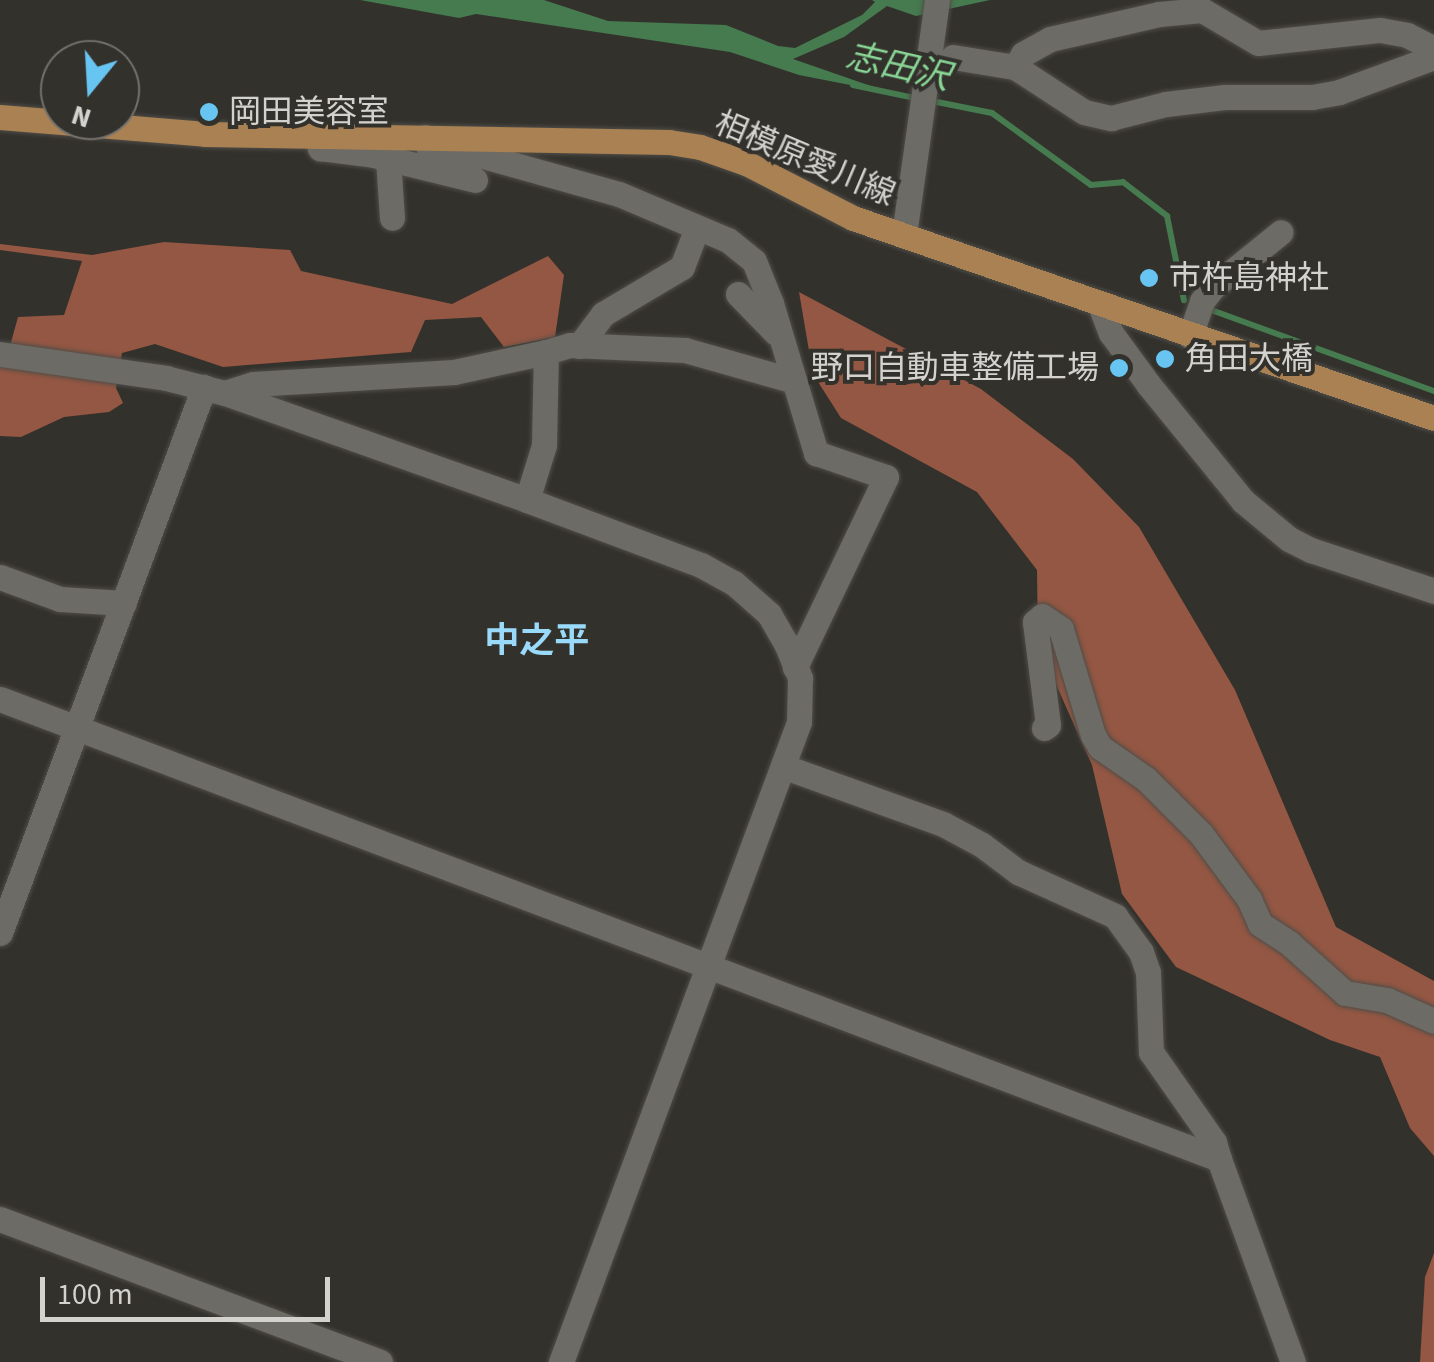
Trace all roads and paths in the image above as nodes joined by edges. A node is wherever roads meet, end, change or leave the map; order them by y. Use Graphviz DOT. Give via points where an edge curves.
graph roads {
  1 [pos="937,0"];
  2 [pos="1434,49"];
  3 [pos="953,56"];
  4 [pos="1434,57"];
  5 [pos="1016,68"];
  6 [pos="0,117"];
  7 [pos="316,135"];
  8 [pos="425,137"];
  9 [pos="388,159"];
  10 [pos="475,180"];
  11 [pos="392,218"];
  12 [pos="697,228"];
  13 [pos="1281,232"];
  14 [pos="904,236"];
  15 [pos="738,294"];
  16 [pos="1100,305"];
  17 [pos="778,335"];
  18 [pos="1190,336"];
  19 [pos="579,346"];
  20 [pos="546,352"];
  21 [pos="0,354"];
  22 [pos="791,380"];
  23 [pos="214,390"];
  24 [pos="1434,418"];
  25 [pos="527,500"];
  26 [pos="0,576"];
  27 [pos="1434,591"];
  28 [pos="124,604"];
  29 [pos="796,667"];
  30 [pos="0,698"];
  31 [pos="76,727"];
  32 [pos="1044,728"];
  33 [pos="784,767"];
  34 [pos="0,933"];
  35 [pos="712,966"];
  36 [pos="1434,1021"];
  37 [pos="1220,1159"];
  38 [pos="0,1219"];
  39 [pos="380,1362"];
  40 [pos="561,1362"];
  41 [pos="1294,1362"];
  1 -- 14 [label="street"];
  2 -- 5 [label="street" via="1380,30 1258,43 1202,10 1050,39 1023,54"];
  3 -- 5 [label="street"];
  4 -- 5 [label="street" via="1339,92 1225,96 1111,118 1084,112"];
  6 -- 7 [label="main road, 相模原愛川線" via="205,134"];
  7 -- 8 [label="main road, 相模原愛川線"];
  7 -- 9 [label="street" via="320,148"];
  8 -- 12 [label="street" via="430,152 483,156 620,194"];
  8 -- 14 [label="main road, 相模原愛川線" via="700,147"];
  9 -- 10 [label="street"];
  9 -- 11 [label="street"];
  12 -- 17 [label="street" via="728,240 754,262"];
  12 -- 19 [label="street" via="682,268 603,314"];
  13 -- 18 [label="street" via="1212,288"];
  14 -- 16 [label="main road, 相模原愛川線"];
  15 -- 17 [label="street"];
  16 -- 18 [label="main road, 相模原愛川線"];
  16 -- 27 [label="street" via="1148,384 1243,501 1311,550"];
  17 -- 22 [label="street"];
  18 -- 24 [label="main road, 相模原愛川線"];
  19 -- 20 [label="street"];
  19 -- 22 [label="street" via="684,350"];
  20 -- 23 [label="street" via="454,372"];
  20 -- 25 [label="street" via="544,445"];
  21 -- 23 [label="street"];
  22 -- 29 [label="street" via="816,452 887,482"];
  23 -- 25 [label="street"];
  23 -- 28 [label="street"];
  25 -- 29 [label="street" via="734,583 769,614"];
  26 -- 28 [label="street" via="60,599"];
  28 -- 31 [label="street"];
  29 -- 33 [label="street" via="799,722"];
  30 -- 31 [label="street"];
  31 -- 34 [label="street"];
  31 -- 35 [label="street"];
  32 -- 36 [label="street" via="1036,622 1042,616 1061,629 1100,747 1146,779 1201,834 1260,924 1345,993 1388,1000"];
  33 -- 35 [label="street"];
  33 -- 37 [label="street" via="942,824 1018,872 1115,916 1148,972 1151,1052"];
  35 -- 37 [label="street"];
  35 -- 40 [label="street"];
  37 -- 41 [label="street"];
  38 -- 39 [label="street"];
}
